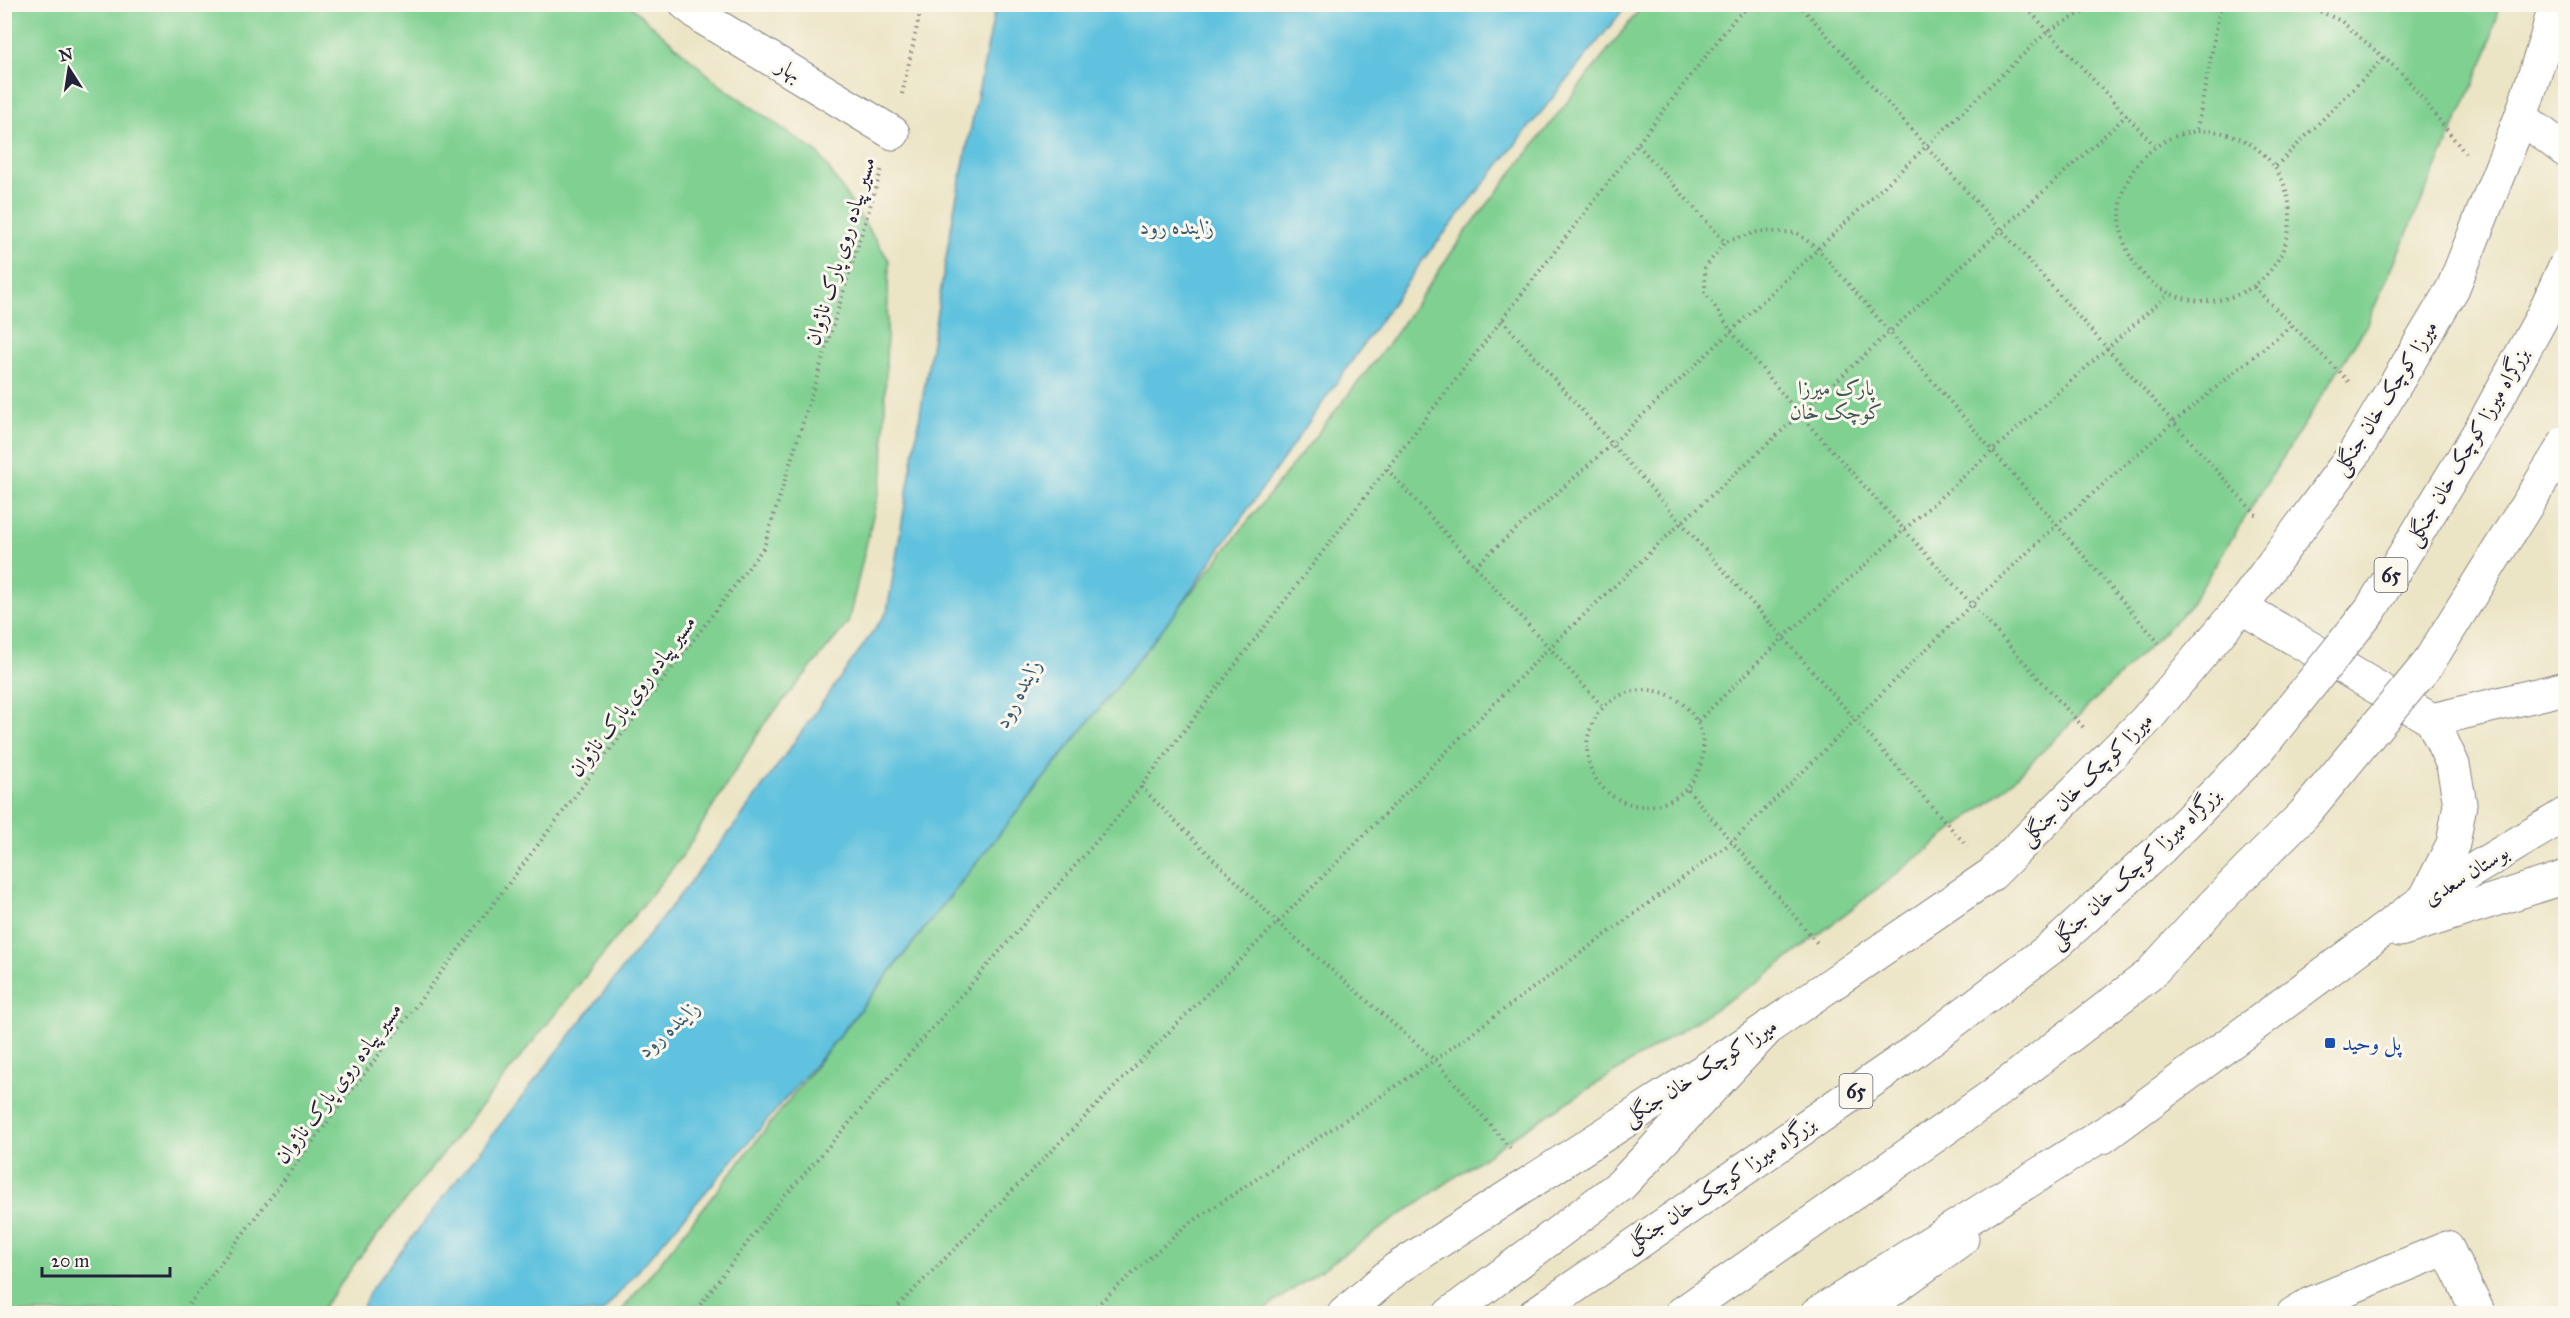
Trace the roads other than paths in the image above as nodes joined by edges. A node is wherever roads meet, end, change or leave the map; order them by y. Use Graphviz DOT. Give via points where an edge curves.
graph roads {
  1 [pos="686,4"];
  2 [pos="2555,4"];
  3 [pos="2521,117"];
  4 [pos="893,133"];
  5 [pos="2565,152"];
  6 [pos="2565,264"];
  7 [pos="2565,442"];
  8 [pos="2241,607"];
  9 [pos="2565,688"];
  10 [pos="2432,720"];
  11 [pos="2565,814"];
  12 [pos="2565,877"];
  13 [pos="2425,899"];
  14 [pos="2369,940"];
  15 [pos="1771,1025"];
  16 [pos="2127,1119"];
  17 [pos="1344,1314"];
  18 [pos="1450,1314"];
  19 [pos="1535,1314"];
  20 [pos="1681,1314"];
  21 [pos="1817,1314"];
  22 [pos="1858,1314"];
  23 [pos="2294,1314"];
  24 [pos="2479,1314"];
  1 -- 4 [label="main road, بهار"];
  2 -- 3 [label="main road, میرزا کوچک خان جنگلی"];
  3 -- 5 [label="main road"];
  3 -- 8 [label="main road, میرزا کوچک خان جنگلی" via="2453,288 2354,454"];
  6 -- 19 [label="main road, بزرگراه میرزا کوچک خان جنگلی / 65, bridge" via="2542,317 2482,427 2370,609 2259,749 2161,848 2056,944 1912,1053"];
  7 -- 20 [label="main road, bridge" via="2427,665 2304,814 2139,982 1989,1098"];
  8 -- 10 [label="main road"];
  8 -- 15 [label="main road, میرزا کوچک خان جنگلی" via="2145,721 1992,874"];
  9 -- 10 [label="main road"];
  10 -- 13 [label="main road" via="2453,765 2460,804 2453,844"];
  11 -- 13 [label="main road, بوستان سعدی"];
  12 -- 14 [label="main road"];
  13 -- 14 [label="main road, بوستان سعدی"];
  14 -- 16 [label="main road"];
  15 -- 17 [label="main road, میرزا کوچک خان جنگلی" via="1396,1269"];
  15 -- 18 [label="main road" via="1621,1185"];
  16 -- 21 [label="main road"];
  16 -- 22 [label="main road"];
  23 -- 24 [label="main road" via="2447,1248"];
}
